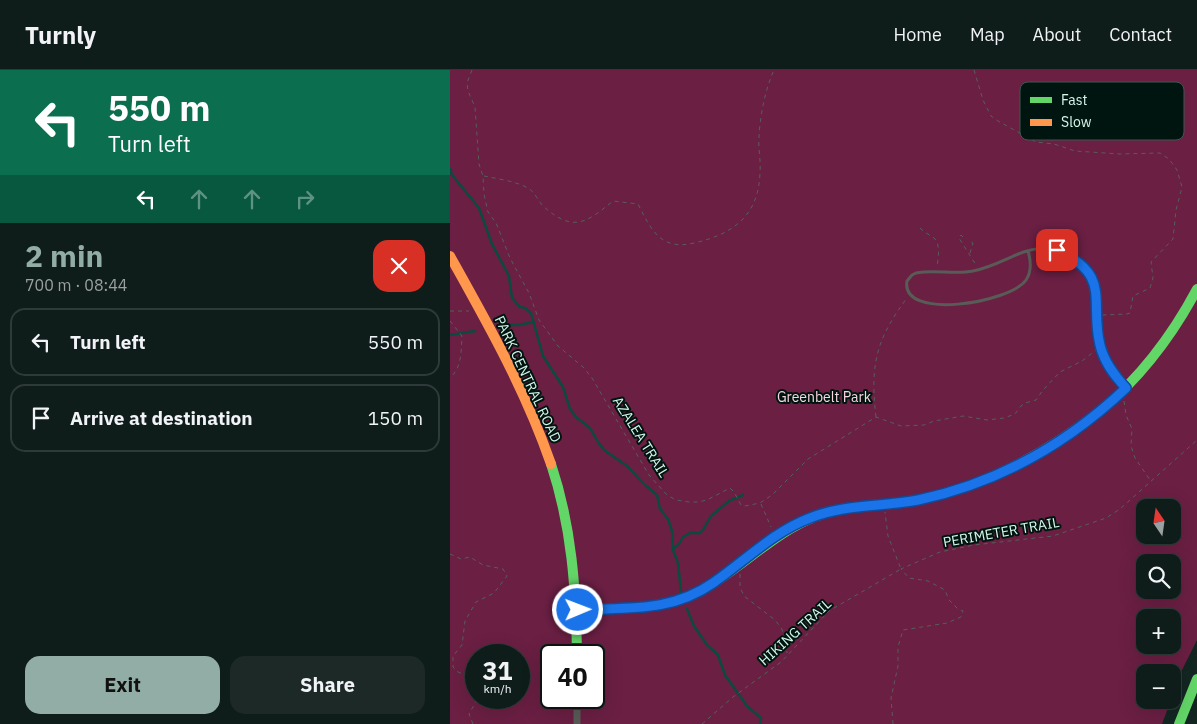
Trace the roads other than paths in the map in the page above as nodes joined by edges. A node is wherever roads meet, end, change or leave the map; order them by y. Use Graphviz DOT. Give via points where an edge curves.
graph roads {
  1 [pos="1028,251"];
  2 [pos="450,256"];
  3 [pos="1197,289"];
  4 [pos="1126,388"];
  5 [pos="578,610"];
  6 [pos="577,644"];
  7 [pos="1197,679"];
  8 [pos="576,709"];
  9 [pos="577,724"];
  10 [pos="1179,724"];
  1 -- 1 [label="lane" via="978,270 912,275 907,281 908,294 922,302 950,304 977,302 1000,295 1021,286 1027,279 1031,268"];
  1 -- 4 [label="lane" via="1042,247 1052,249 1080,264 1092,278 1101,347 1109,367"];
  2 -- 5 [label="main road, PARK CENTRAL ROAD" via="509,364 541,432 561,494"];
  3 -- 4 [label="main road" via="1158,352"];
  4 -- 5 [label="main road" via="1048,449 989,478 916,500 837,510 811,517 773,537 712,584 677,601 642,608"];
  5 -- 6 [label="main road, PARK CENTRAL ROAD"];
  7 -- 10 [label="main road"];
  8 -- 9 [label="street"];
}
